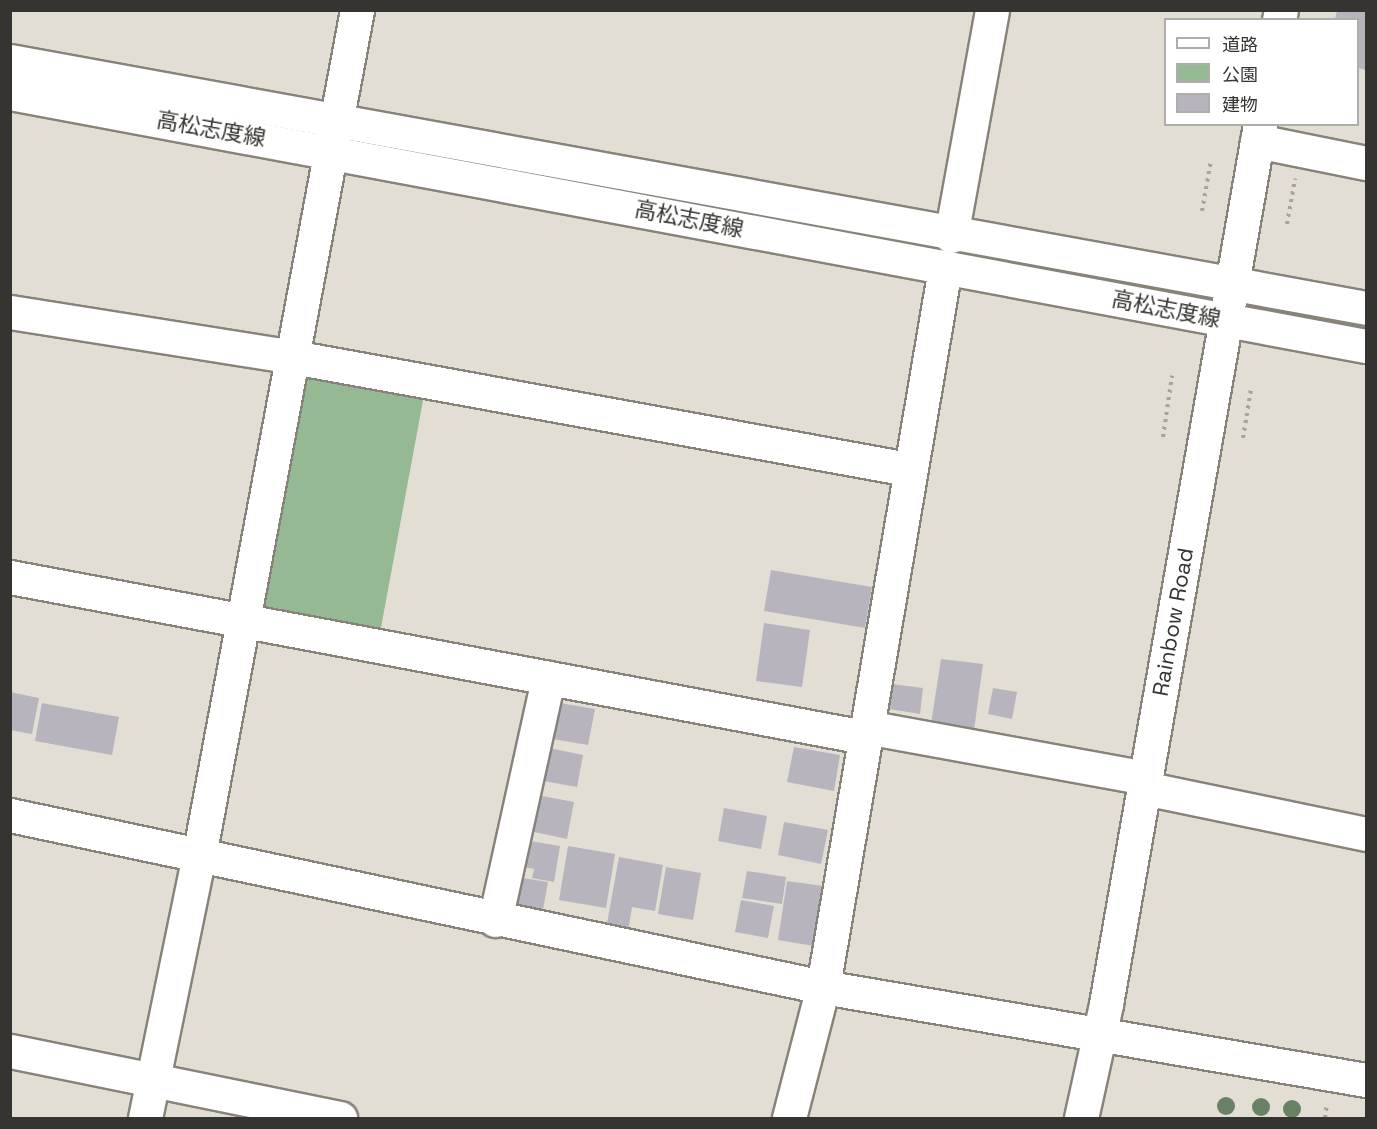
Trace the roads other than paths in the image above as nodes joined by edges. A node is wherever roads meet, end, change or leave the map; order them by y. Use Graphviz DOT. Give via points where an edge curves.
graph roads {
  1 [pos="357,10"];
  2 [pos="992,10"];
  3 [pos="10,61"];
  4 [pos="10,93"];
  5 [pos="337,119"];
  6 [pos="1259,133"];
  7 [pos="331,151"];
  8 [pos="1366,163"];
  9 [pos="951,236"];
  10 [pos="945,268"];
  11 [pos="1233,281"];
  12 [pos="1366,308"];
  13 [pos="10,312"];
  14 [pos="1226,321"];
  15 [pos="1366,346"];
  16 [pos="293,357"];
  17 [pos="908,469"];
  18 [pos="10,577"];
  19 [pos="243,622"];
  20 [pos="548,678"];
  21 [pos="865,732"];
  22 [pos="1145,783"];
  23 [pos="10,815"];
  24 [pos="1366,834"];
  25 [pos="199,856"];
  26 [pos="495,920"];
  27 [pos="823,987"];
  28 [pos="1099,1037"];
  29 [pos="10,1051"];
  30 [pos="152,1078"];
  31 [pos="1366,1080"];
  32 [pos="145,1119"];
  33 [pos="340,1119"];
  34 [pos="789,1119"];
  35 [pos="1081,1119"];
  1 -- 5 [label="street"];
  2 -- 9 [label="street"];
  3 -- 5 [label="street, 高松志度線"];
  4 -- 7 [label="street, 高松志度線"];
  5 -- 7 [label="street"];
  5 -- 9 [label="street, 高松志度線"];
  6 -- 8 [label="street"];
  6 -- 11 [label="street, Rainbow Road"];
  7 -- 10 [label="street, 高松志度線"];
  7 -- 16 [label="street"];
  9 -- 11 [label="street, 高松志度線"];
  10 -- 14 [label="street, 高松志度線"];
  10 -- 17 [label="street"];
  11 -- 12 [label="street, 高松志度線"];
  11 -- 14 [label="street, Rainbow Road"];
  13 -- 16 [label="street"];
  14 -- 15 [label="street, 高松志度線"];
  14 -- 22 [label="street, Rainbow Road"];
  16 -- 17 [label="street"];
  16 -- 19 [label="street"];
  17 -- 21 [label="street"];
  18 -- 19 [label="street"];
  19 -- 20 [label="street"];
  19 -- 25 [label="street"];
  20 -- 21 [label="street"];
  20 -- 26 [label="street"];
  21 -- 22 [label="street"];
  21 -- 27 [label="street"];
  22 -- 24 [label="street"];
  22 -- 28 [label="street, Rainbow Road"];
  23 -- 25 [label="street"];
  25 -- 26 [label="street"];
  25 -- 30 [label="street"];
  26 -- 27 [label="street"];
  27 -- 28 [label="street"];
  27 -- 34 [label="street"];
  28 -- 31 [label="street"];
  28 -- 35 [label="street, Rainbow Road"];
  29 -- 30 [label="street"];
  30 -- 32 [label="street"];
  30 -- 33 [label="street"];
}
